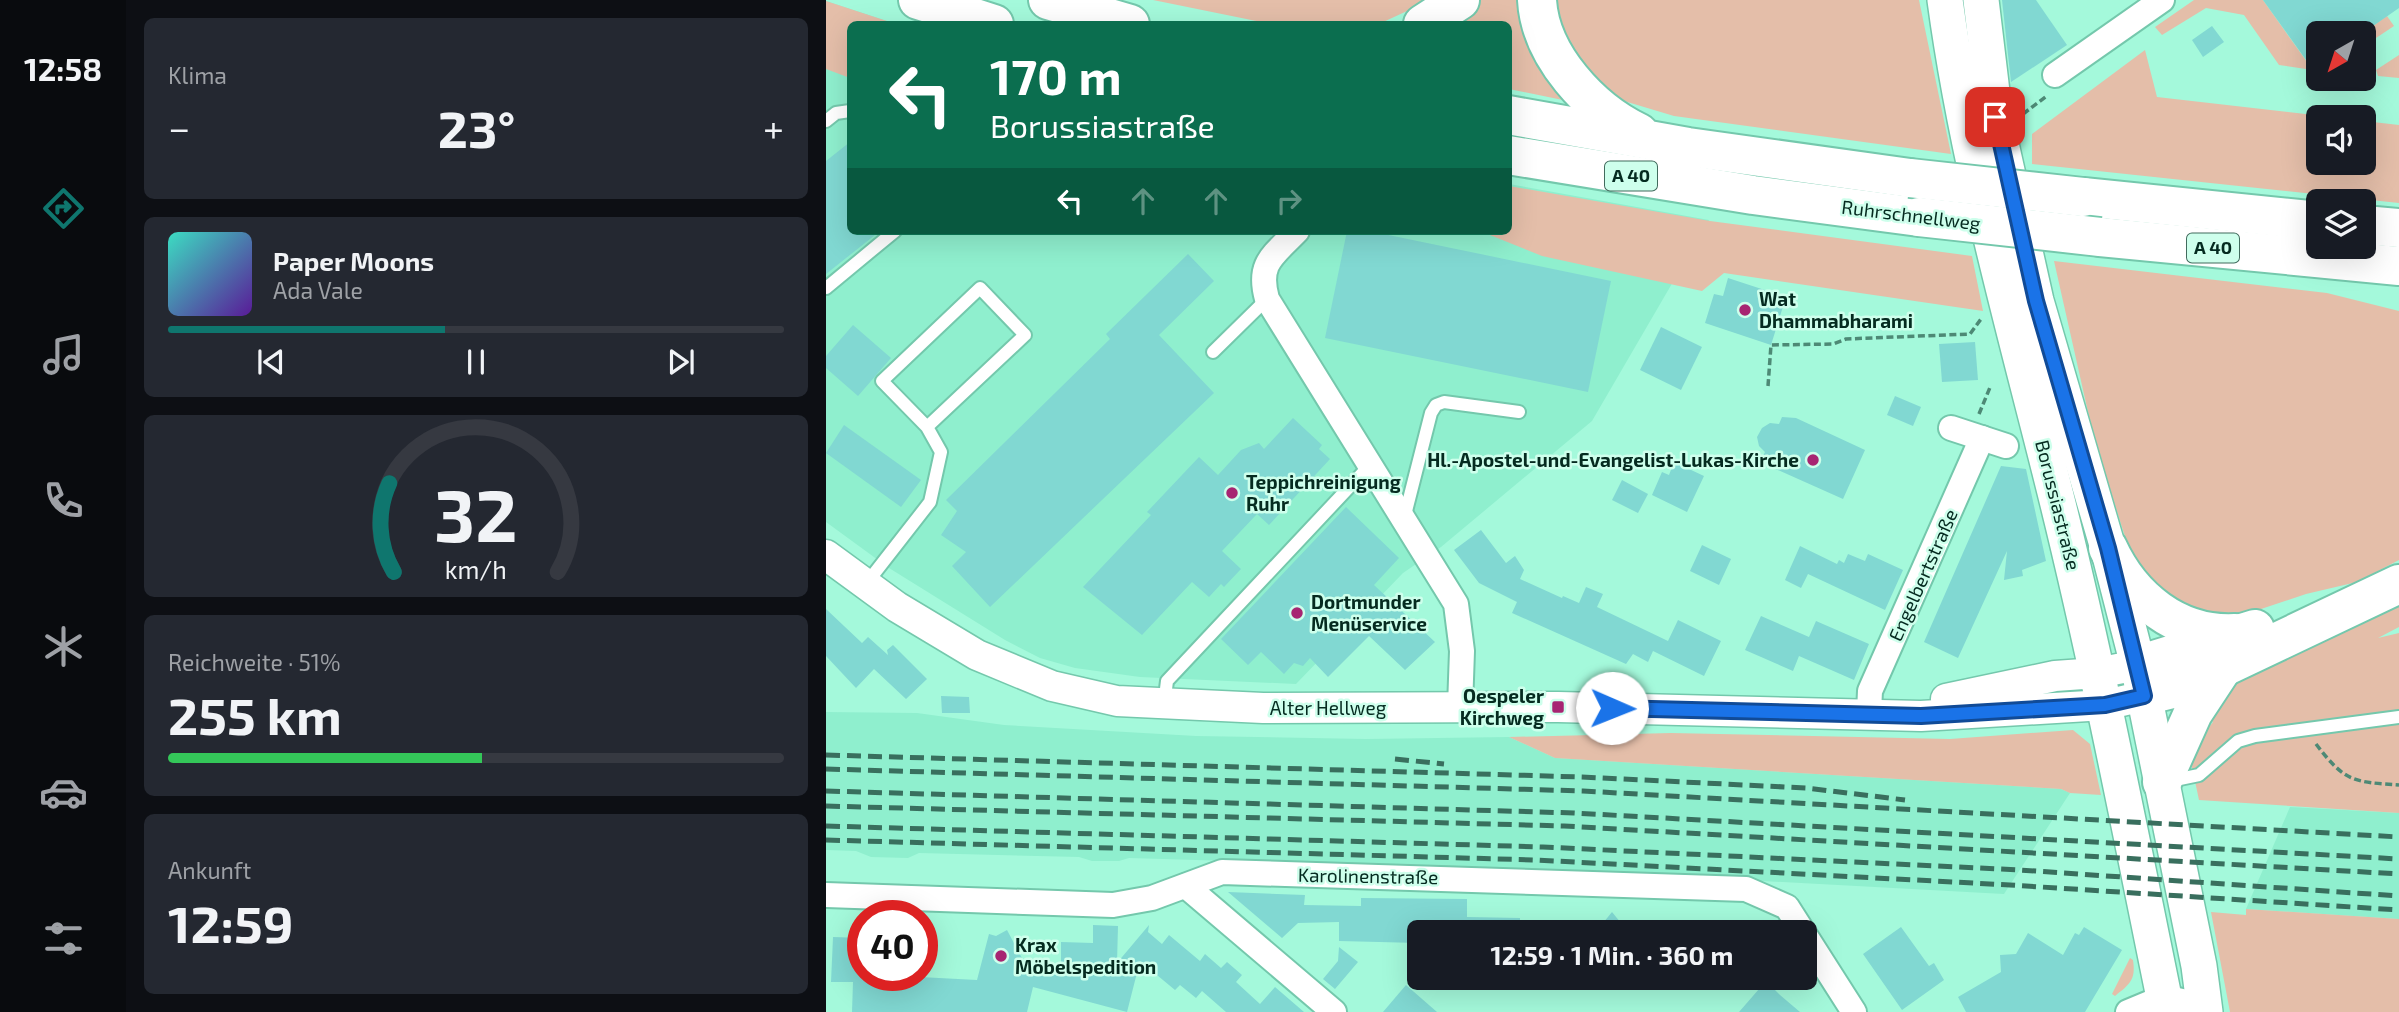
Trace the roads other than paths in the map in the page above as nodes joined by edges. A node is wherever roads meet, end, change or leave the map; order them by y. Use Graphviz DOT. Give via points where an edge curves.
graph roads {
  1 [pos="918,0"];
  2 [pos="1048,0"];
  3 [pos="1460,0"];
  4 [pos="1537,0"];
  5 [pos="1945,0"];
  6 [pos="1981,0"];
  7 [pos="2162,0"];
  8 [pos="984,21"];
  9 [pos="1120,21"];
  10 [pos="1428,21"];
  11 [pos="2056,82"];
  12 [pos="847,111"];
  13 [pos="1512,116"];
  14 [pos="826,121"];
  15 [pos="1688,147"];
  16 [pos="1512,156"];
  17 [pos="2306,219"];
  18 [pos="2376,226"];
  19 [pos="2399,228"];
  20 [pos="890,235"];
  21 [pos="1293,235"];
  22 [pos="2306,257"];
  23 [pos="2325,259"];
  24 [pos="2399,266"];
  25 [pos="2399,278"];
  26 [pos="826,288"];
  27 [pos="1267,299"];
  28 [pos="1213,352"];
  29 [pos="1519,412"];
  30 [pos="927,427"];
  31 [pos="2006,446"];
  32 [pos="1370,465"];
  33 [pos="1404,519"];
  34 [pos="2108,548"];
  35 [pos="826,555"];
  36 [pos="2399,570"];
  37 [pos="866,584"];
  38 [pos="2399,584"];
  39 [pos="2248,632"];
  40 [pos="2222,669"];
  41 [pos="2141,680"];
  42 [pos="2101,689"];
  43 [pos="1164,705"];
  44 [pos="1460,707"];
  45 [pos="1869,712"];
  46 [pos="2399,717"];
  47 [pos="2162,782"];
  48 [pos="1186,886"];
  49 [pos="826,895"];
  50 [pos="2166,1004"];
  51 [pos="2202,1010"];
  52 [pos="1334,1012"];
  53 [pos="1854,1012"];
  54 [pos="2128,1012"];
  1 -- 8 [label="highway"];
  2 -- 9 [label="highway"];
  3 -- 10 [label="highway"];
  4 -- 15 [label="highway" via="1552,49 1588,97 1631,129"];
  5 -- 42 [label="main road, Borussiastraße" via="1969,144 2004,300 2058,501"];
  6 -- 34 [label="main road, Borussiastraße" via="1995,117 2036,301"];
  7 -- 11 [label="street"];
  12 -- 14 [label="lane"];
  13 -- 15 [label="highway, Ruhrschnellweg / A 40"];
  15 -- 17 [label="highway, Ruhrschnellweg / A 40, bridge" via="1910,178"];
  16 -- 22 [label="highway, Ruhrschnellweg / A 40, bridge" via="1919,217"];
  18 -- 19 [label="highway"];
  20 -- 26 [label="lane"];
  21 -- 27 [label="street" via="1266,263 1261,278"];
  23 -- 24 [label="highway, Ruhrschnellweg / A 40"];
  23 -- 25 [label="highway"];
  27 -- 28 [label="lane"];
  27 -- 32 [label="street"];
  29 -- 33 [label="lane" via="1444,402 1436,405"];
  30 -- 30 [label="lane" via="882,381 980,288 1025,335"];
  30 -- 37 [label="lane" via="941,452 930,502"];
  31 -- 45 [label="street, Engelbertstraße" via="1969,429 1870,691"];
  32 -- 33 [label="street"];
  32 -- 43 [label="lane" via="1167,681"];
  33 -- 44 [label="street" via="1455,604 1462,651"];
  34 -- 39 [label="highway" via="2121,575 2164,614 2219,634"];
  34 -- 41 [label="main road, Borussiastraße"];
  35 -- 37 [label="street, Alter Hellweg"];
  36 -- 39 [label="highway"];
  37 -- 43 [label="street, Alter Hellweg" via="949,640 1031,679 1117,701"];
  38 -- 40 [label="highway"];
  39 -- 41 [label="highway"];
  40 -- 41 [label="highway" via="2184,686"];
  40 -- 47 [label="highway" via="2193,713"];
  41 -- 42 [label="street, Alter Hellweg"];
  41 -- 47 [label="main road, Borussiastraße"];
  42 -- 45 [label="street, Alter Hellweg" via="1921,716"];
  42 -- 50 [label="main road, Borussiastraße"];
  43 -- 44 [label="street, Alter Hellweg"];
  44 -- 45 [label="street, Alter Hellweg"];
  46 -- 47 [label="lane" via="2255,736 2238,741 2199,775"];
  47 -- 51 [label="main road, Borussiastraße" via="2199,966"];
  48 -- 49 [label="street, Karolinenstraße" via="1152,898 1081,906"];
  48 -- 52 [label="street"];
  48 -- 53 [label="street, Karolinenstraße" via="1222,872 1746,889 1787,907"];
  50 -- 51 [label="street"];
  50 -- 54 [label="street"];
}
